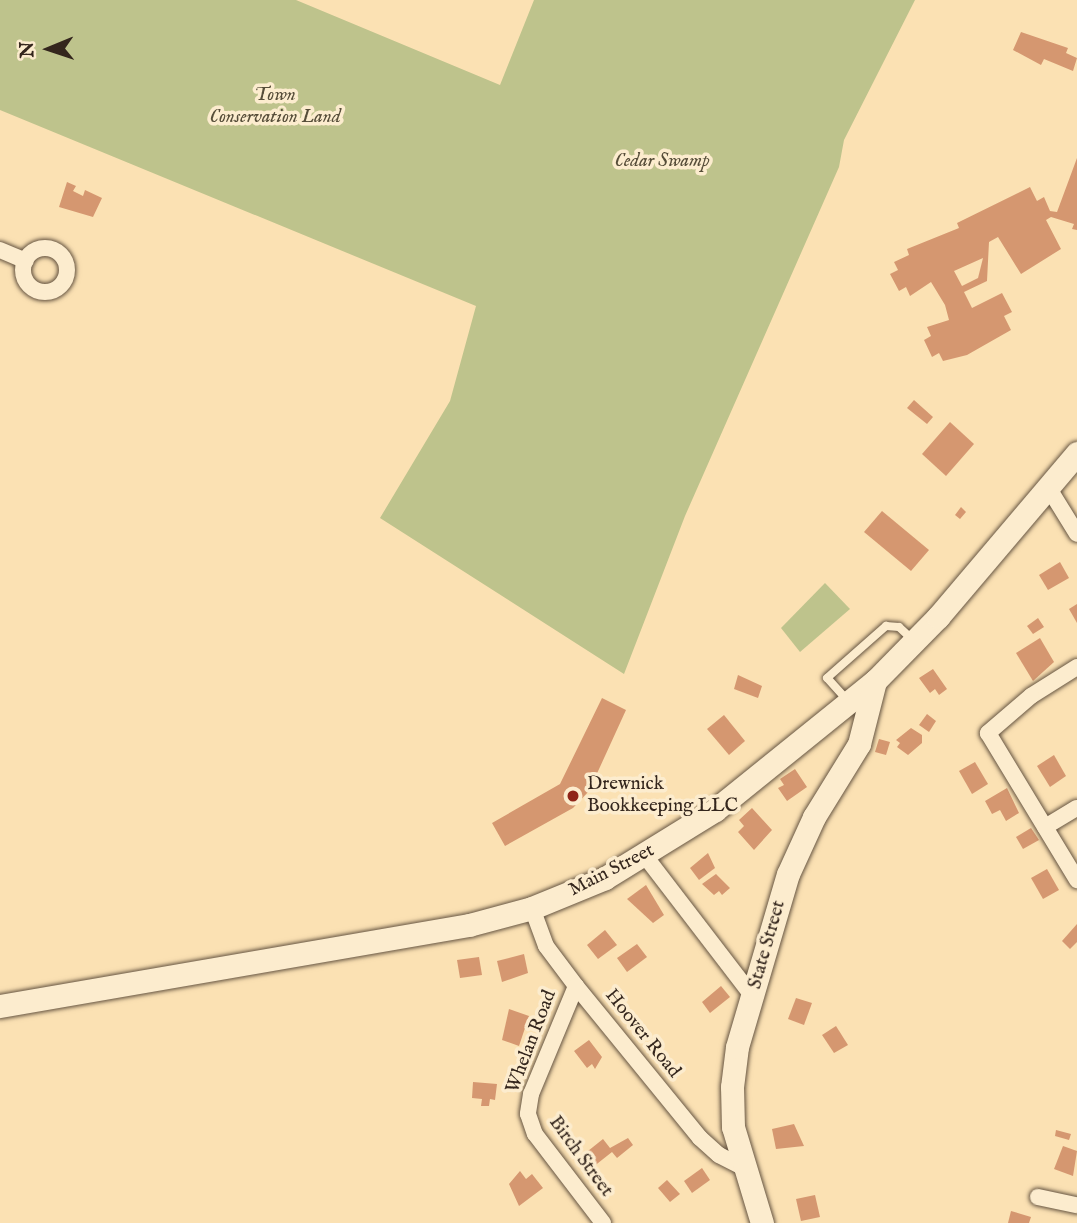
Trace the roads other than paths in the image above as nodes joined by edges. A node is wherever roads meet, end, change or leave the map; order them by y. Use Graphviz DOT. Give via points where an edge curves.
graph roads {
  1 [pos="0,250"];
  2 [pos="26,261"];
  3 [pos="1077,453"];
  4 [pos="1048,487"];
  5 [pos="1077,534"];
  6 [pos="915,642"];
  7 [pos="1077,667"];
  8 [pos="875,681"];
  9 [pos="850,703"];
  10 [pos="1077,808"];
  11 [pos="1045,828"];
  12 [pos="645,856"];
  13 [pos="1077,880"];
  14 [pos="532,908"];
  15 [pos="576,986"];
  16 [pos="753,997"];
  17 [pos="0,1006"];
  18 [pos="528,1114"];
  19 [pos="743,1167"];
  20 [pos="1038,1197"];
  21 [pos="1077,1205"];
  22 [pos="603,1223"];
  23 [pos="762,1223"];
  1 -- 2 [label="street"];
  3 -- 4 [label="main road, Main Street"];
  4 -- 5 [label="street"];
  4 -- 6 [label="main road, Main Street"];
  6 -- 8 [label="main road, Main Street"];
  6 -- 9 [label="lane" via="899,627 886,626 827,678"];
  7 -- 11 [label="street" via="1031,696 988,733"];
  8 -- 9 [label="main road, Main Street"];
  8 -- 16 [label="main road, State Street" via="859,744 791,865"];
  9 -- 12 [label="main road, Main Street" via="715,810"];
  10 -- 11 [label="street"];
  11 -- 13 [label="street"];
  12 -- 14 [label="main road, Main Street"];
  12 -- 16 [label="street"];
  14 -- 15 [label="street, Hoover Road" via="547,946"];
  14 -- 17 [label="main road, Main Street" via="449,929"];
  15 -- 18 [label="street, Whelan Road" via="531,1094"];
  15 -- 19 [label="street, Hoover Road" via="700,1138"];
  16 -- 19 [label="main road, State Street" via="737,1047 732,1087 733,1127"];
  18 -- 22 [label="street, Birch Street" via="535,1133"];
  19 -- 23 [label="main road, State Street"];
  20 -- 21 [label="street"];
}
